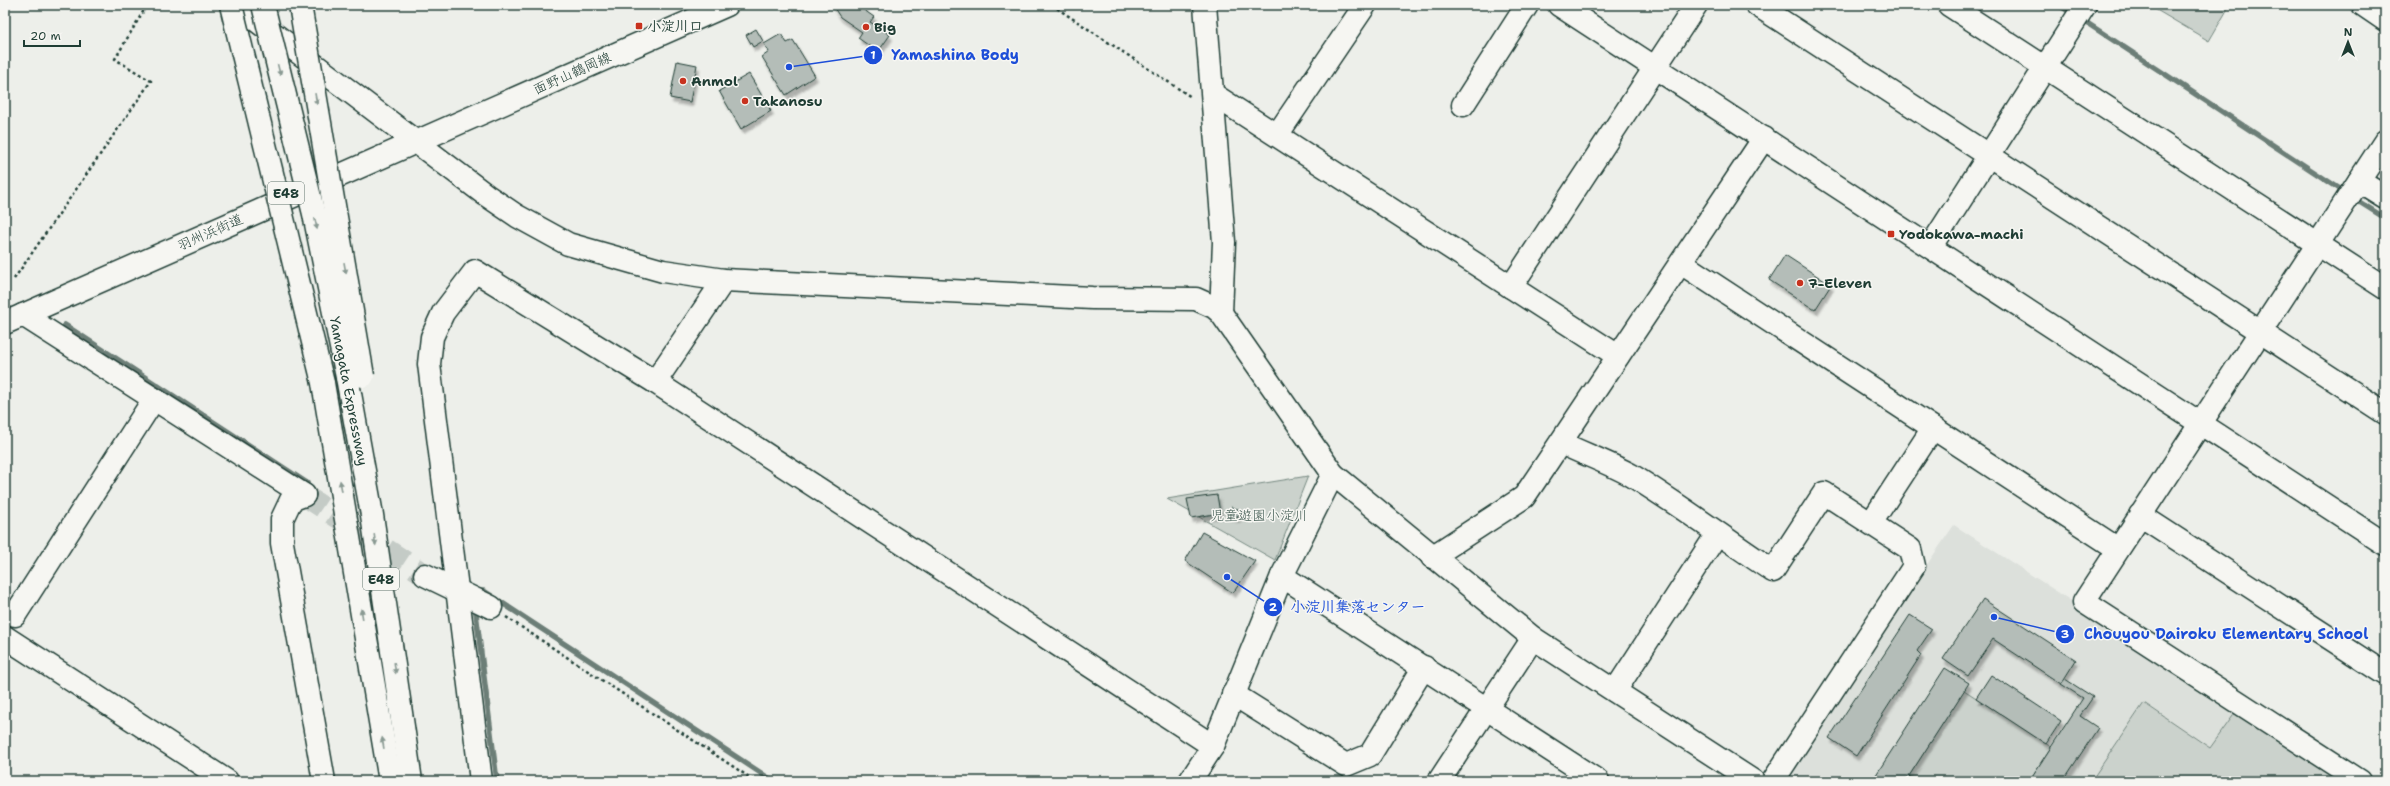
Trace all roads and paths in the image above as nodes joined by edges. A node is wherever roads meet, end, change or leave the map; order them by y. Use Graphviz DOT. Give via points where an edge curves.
graph roads {
  1 [pos="147,5"];
  2 [pos="231,5"];
  3 [pos="236,5"];
  4 [pos="244,5"];
  5 [pos="263,5"];
  6 [pos="300,5"];
  7 [pos="727,5"];
  8 [pos="1052,5"];
  9 [pos="1206,5"];
  10 [pos="1365,5"];
  11 [pos="1527,5"];
  12 [pos="1696,5"];
  13 [pos="1756,5"];
  14 [pos="1949,5"];
  15 [pos="2086,5"];
  16 [pos="2363,5"];
  17 [pos="1565,6"];
  18 [pos="2385,20"];
  19 [pos="1656,67"];
  20 [pos="2045,67"];
  21 [pos="1215,104"];
  22 [pos="1463,105"];
  23 [pos="1277,135"];
  24 [pos="1764,138"];
  25 [pos="416,141"];
  26 [pos="2385,141"];
  27 [pos="1987,155"];
  28 [pos="2359,181"];
  29 [pos="2385,197"];
  30 [pos="2318,244"];
  31 [pos="1930,246"];
  32 [pos="1681,263"];
  33 [pos="14,279"];
  34 [pos="724,280"];
  35 [pos="1511,287"];
  36 [pos="2385,288"];
  37 [pos="1221,313"];
  38 [pos="14,319"];
  39 [pos="2260,332"];
  40 [pos="1618,356"];
  41 [pos="355,377"];
  42 [pos="655,382"];
  43 [pos="323,383"];
  44 [pos="154,399"];
  45 [pos="2385,413"];
  46 [pos="2200,424"];
  47 [pos="1933,428"];
  48 [pos="1561,443"];
  49 [pos="1334,474"];
  50 [pos="2140,515"];
  51 [pos="1871,523"];
  52 [pos="1717,534"];
  53 [pos="2385,544"];
  54 [pos="2118,549"];
  55 [pos="1432,557"];
  56 [pos="425,575"];
  57 [pos="1282,576"];
  58 [pos="456,590"];
  59 [pos="490,607"];
  60 [pos="15,615"];
  61 [pos="5,637"];
  62 [pos="1533,638"];
  63 [pos="1424,667"];
  64 [pos="2385,674"];
  65 [pos="1615,691"];
  66 [pos="1233,694"];
  67 [pos="1487,708"];
  68 [pos="1213,746"];
  69 [pos="227,781"];
  70 [pos="324,781"];
  71 [pos="390,781"];
  72 [pos="411,781"];
  73 [pos="481,781"];
  74 [pos="755,781"];
  75 [pos="1190,781"];
  76 [pos="1439,781"];
  77 [pos="1598,781"];
  78 [pos="1753,781"];
  79 [pos="1773,781"];
  80 [pos="2360,781"];
  1 -- 33 [label="path" via="115,59 151,81"];
  2 -- 43 [label="main road, bridge"];
  3 -- 25 [label="main road"];
  4 -- 43 [label="main road, Yamagata Expressway / E48, bridge" via="306,283"];
  5 -- 41 [label="main road, Yamagata Expressway / E48, one-way, bridge"];
  6 -- 41 [label="main road, one-way, bridge"];
  7 -- 25 [label="main road, 面野山鶴岡線"];
  8 -- 21 [label="path"];
  9 -- 21 [label="main road"];
  10 -- 23 [label="main road"];
  11 -- 22 [label="main road"];
  12 -- 19 [label="main road"];
  13 -- 27 [label="main road"];
  14 -- 20 [label="main road"];
  15 -- 20 [label="main road"];
  16 -- 18 [label="main road"];
  17 -- 19 [label="main road"];
  19 -- 24 [label="main road"];
  19 -- 35 [label="main road"];
  20 -- 27 [label="main road"];
  20 -- 30 [label="main road"];
  21 -- 23 [label="main road"];
  21 -- 37 [label="main road" via="1224,242"];
  23 -- 35 [label="main road"];
  24 -- 31 [label="main road"];
  24 -- 32 [label="main road"];
  25 -- 34 [label="main road" via="517,216 568,244 663,271"];
  25 -- 38 [label="main road, 羽州浜街道"];
  26 -- 28 [label="main road"];
  27 -- 31 [label="main road"];
  27 -- 39 [label="main road"];
  28 -- 29 [label="main road"];
  28 -- 30 [label="main road"];
  30 -- 36 [label="main road"];
  30 -- 39 [label="main road"];
  31 -- 46 [label="main road"];
  32 -- 40 [label="main road"];
  32 -- 47 [label="main road"];
  34 -- 37 [label="main road" via="1092,298 1196,299"];
  34 -- 42 [label="main road"];
  35 -- 40 [label="main road"];
  37 -- 49 [label="main road"];
  38 -- 44 [label="main road"];
  39 -- 45 [label="main road"];
  39 -- 46 [label="main road"];
  40 -- 48 [label="main road"];
  41 -- 72 [label="main road, E48, one-way" via="368,420 372,515"];
  42 -- 58 [label="main road" via="476,271 443,313 432,337 429,364"];
  42 -- 68 [label="main road"];
  71 -- 43 [label="main road, Yamagata Expressway / E48, one-way"];
  44 -- 60 [label="main road"];
  44 -- 70 [label="main road" via="304,495 291,500 282,519 282,543"];
  46 -- 50 [label="main road"];
  46 -- 53 [label="main road"];
  47 -- 51 [label="main road"];
  47 -- 54 [label="main road"];
  48 -- 52 [label="main road" via="1629,474 1692,514"];
  48 -- 55 [label="main road" via="1524,497"];
  49 -- 55 [label="main road"];
  49 -- 57 [label="main road"];
  50 -- 54 [label="main road"];
  50 -- 64 [label="main road"];
  51 -- 52 [label="main road" via="1824,493 1773,571"];
  51 -- 79 [label="main road" via="1910,549 1914,566"];
  52 -- 65 [label="main road"];
  54 -- 80 [label="main road" via="2084,602"];
  55 -- 62 [label="main road"];
  56 -- 58 [label="main road"];
  57 -- 63 [label="main road"];
  57 -- 66 [label="main road"];
  58 -- 59 [label="main road"];
  58 -- 73 [label="main road"];
  59 -- 74 [label="path"];
  61 -- 69 [label="main road"];
  62 -- 65 [label="main road"];
  62 -- 67 [label="main road"];
  63 -- 66 [label="main road" via="1370,754 1346,765"];
  63 -- 67 [label="main road"];
  65 -- 78 [label="main road"];
  66 -- 68 [label="main road"];
  67 -- 76 [label="main road"];
  67 -- 77 [label="main road"];
  68 -- 75 [label="main road"];
}
